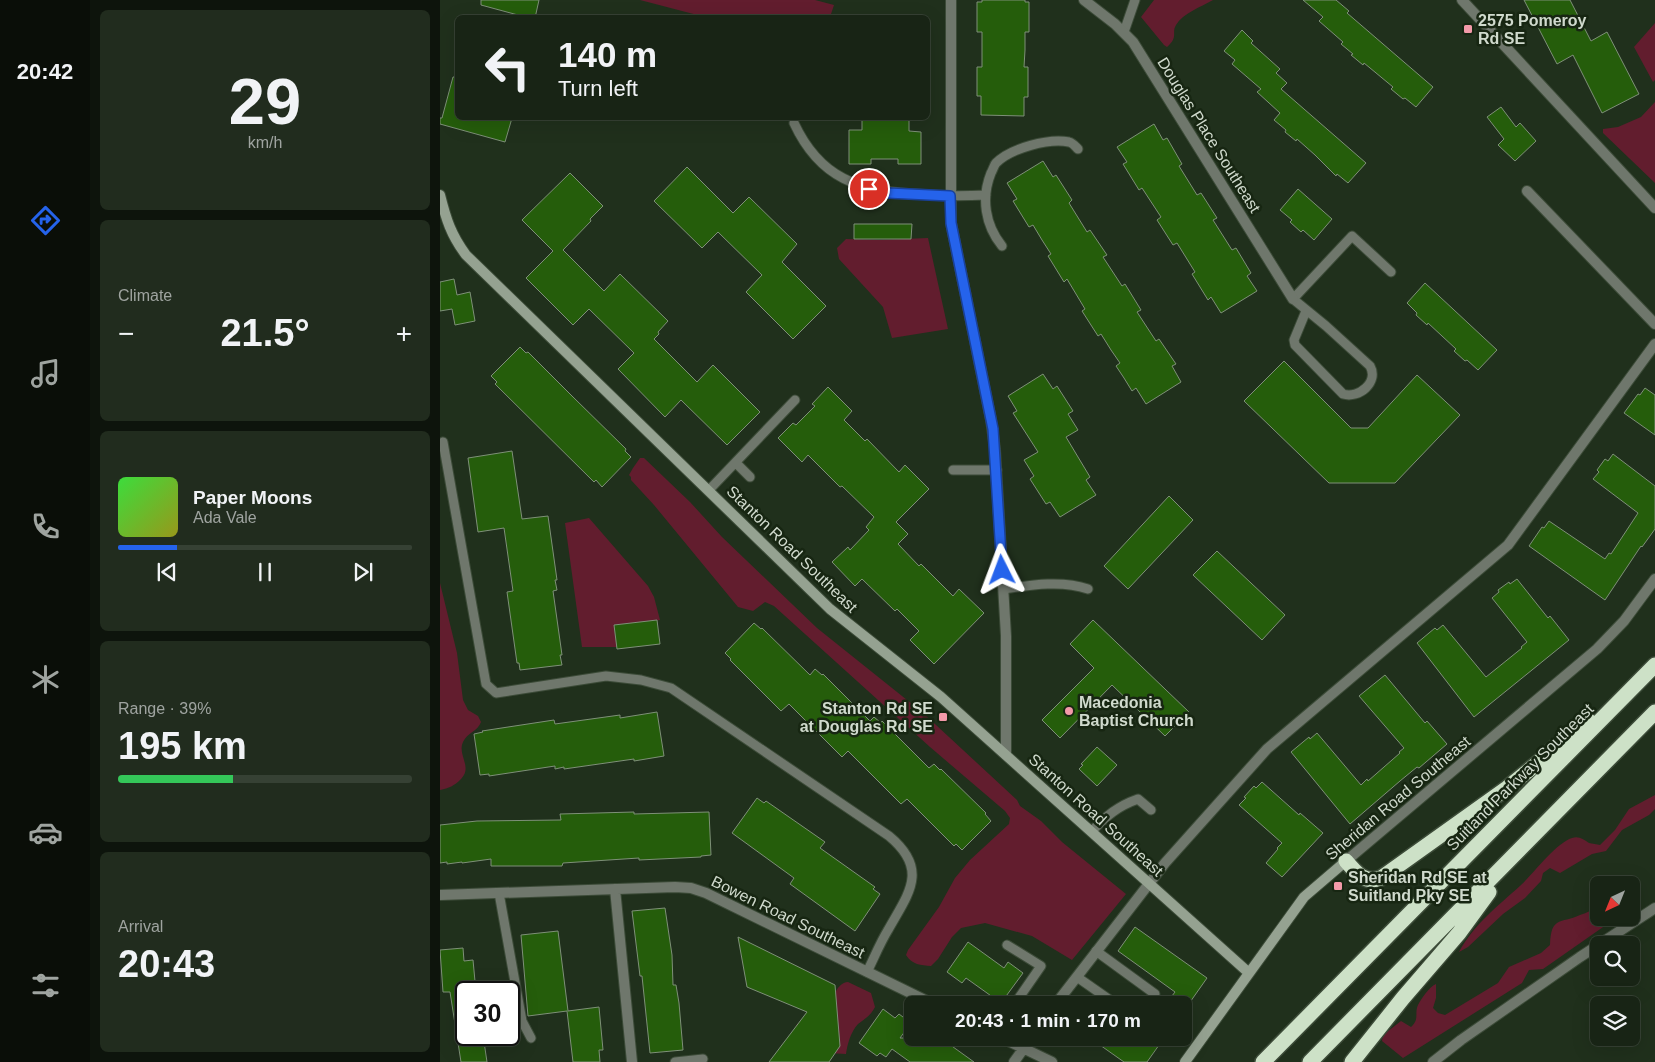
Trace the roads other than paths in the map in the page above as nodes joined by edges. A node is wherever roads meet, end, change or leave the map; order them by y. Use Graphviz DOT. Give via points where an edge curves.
graph roads {
  1 [pos="951,0"];
  2 [pos="1084,0"];
  3 [pos="1135,0"];
  4 [pos="1462,0"];
  5 [pos="1094,3"];
  6 [pos="1124,32"];
  7 [pos="794,123"];
  8 [pos="1078,149"];
  9 [pos="1527,191"];
  10 [pos="986,194"];
  11 [pos="440,196"];
  12 [pos="950,196"];
  13 [pos="1655,208"];
  14 [pos="1002,246"];
  15 [pos="1391,272"];
  16 [pos="1293,299"];
  17 [pos="1306,311"];
  18 [pos="1655,324"];
  19 [pos="1655,344"];
  20 [pos="795,400"];
  21 [pos="443,442"];
  22 [pos="736,463"];
  23 [pos="953,470"];
  24 [pos="997,470"];
  25 [pos="750,477"];
  26 [pos="709,490"];
  27 [pos="1655,579"];
  28 [pos="1004,589"];
  29 [pos="1088,589"];
  30 [pos="1655,665"];
  31 [pos="1627,694"];
  32 [pos="1655,712"];
  33 [pos="1006,755"];
  34 [pos="1151,810"];
  35 [pos="1092,831"];
  36 [pos="1518,852"];
  37 [pos="1346,861"];
  38 [pos="1149,883"];
  39 [pos="615,888"];
  40 [pos="499,892"];
  41 [pos="440,895"];
  42 [pos="1655,908"];
  43 [pos="1007,945"];
  44 [pos="1096,951"];
  45 [pos="868,972"];
  46 [pos="1249,973"];
  47 [pos="1077,977"];
  48 [pos="917,996"];
  49 [pos="1020,996"];
  50 [pos="1063,996"];
  51 [pos="1104,996"];
  52 [pos="1154,996"];
  53 [pos="531,1038"];
  54 [pos="1019,1046"];
  55 [pos="1023,1048"];
  56 [pos="703,1059"];
  57 [pos="632,1062"];
  58 [pos="675,1062"];
  59 [pos="1014,1062"];
  60 [pos="1052,1062"];
  61 [pos="1186,1062"];
  62 [pos="1263,1062"];
  63 [pos="1310,1062"];
  64 [pos="1352,1062"];
  65 [pos="1433,1062"];
  1 -- 12 [label="street"];
  2 -- 5 [label="street, Douglas Place Southeast"];
  3 -- 6 [label="lane"];
  4 -- 13 [label="street"];
  5 -- 6 [label="street, Douglas Place Southeast"];
  6 -- 16 [label="street, Douglas Place Southeast"];
  7 -- 12 [label="lane" via="820,162 840,177 888,193"];
  8 -- 10 [label="lane" via="1071,142 1045,141 1012,153 996,163"];
  9 -- 18 [label="street"];
  10 -- 12 [label="lane"];
  10 -- 14 [label="lane" via="985,208 990,226"];
  11 -- 26 [label="street, Stanton Road Southeast" via="450,231 466,254"];
  12 -- 24 [label="street" via="951,223 992,420"];
  15 -- 16 [label="lane" via="1352,236"];
  16 -- 17 [label="lane"];
  17 -- 17 [label="lane" via="1370,366 1372,378 1362,391 1350,396 1343,394 1295,345"];
  19 -- 38 [label="street" via="1508,545 1267,749"];
  20 -- 22 [label="lane"];
  21 -- 45 [label="lane" via="486,684 496,693 606,676 672,688 889,836 904,851 912,878 909,894 886,932"];
  22 -- 25 [label="lane"];
  22 -- 26 [label="lane"];
  23 -- 24 [label="lane"];
  24 -- 28 [label="street"];
  26 -- 33 [label="street, Stanton Road Southeast" via="830,609 941,696"];
  27 -- 37 [label="street, Sheridan Road Southeast" via="1624,622 1597,649"];
  28 -- 29 [label="lane" via="1052,584"];
  28 -- 33 [label="street"];
  30 -- 31 [label="highway, Suitland Parkway Southeast"];
  31 -- 37 [label="highway" via="1386,876 1371,880 1359,875"];
  31 -- 62 [label="highway, Suitland Parkway Southeast"];
  32 -- 36 [label="highway"];
  33 -- 35 [label="street, Stanton Road Southeast"];
  34 -- 35 [label="lane" via="1138,799 1107,815"];
  35 -- 38 [label="street, Stanton Road Southeast"];
  36 -- 63 [label="highway"];
  36 -- 64 [label="highway" via="1459,933"];
  37 -- 46 [label="street, Sheridan Road Southeast" via="1304,897"];
  38 -- 44 [label="street"];
  38 -- 46 [label="street, Stanton Road Southeast"];
  39 -- 40 [label="street, Bowen Road Southeast"];
  39 -- 45 [label="street, Bowen Road Southeast" via="698,890"];
  39 -- 57 [label="street"];
  40 -- 41 [label="street, Bowen Road Southeast"];
  40 -- 53 [label="lane" via="522,1021"];
  42 -- 65 [label="street"];
  43 -- 49 [label="lane" via="1041,966"];
  44 -- 47 [label="street"];
  44 -- 52 [label="lane"];
  45 -- 48 [label="street, Bowen Road Southeast"];
  46 -- 61 [label="street, Sheridan Road Southeast"];
  47 -- 50 [label="street"];
  47 -- 51 [label="lane"];
  54 -- 55 [label="street"];
  55 -- 59 [label="street"];
  55 -- 60 [label="street"];
  56 -- 58 [label="lane"];
}
